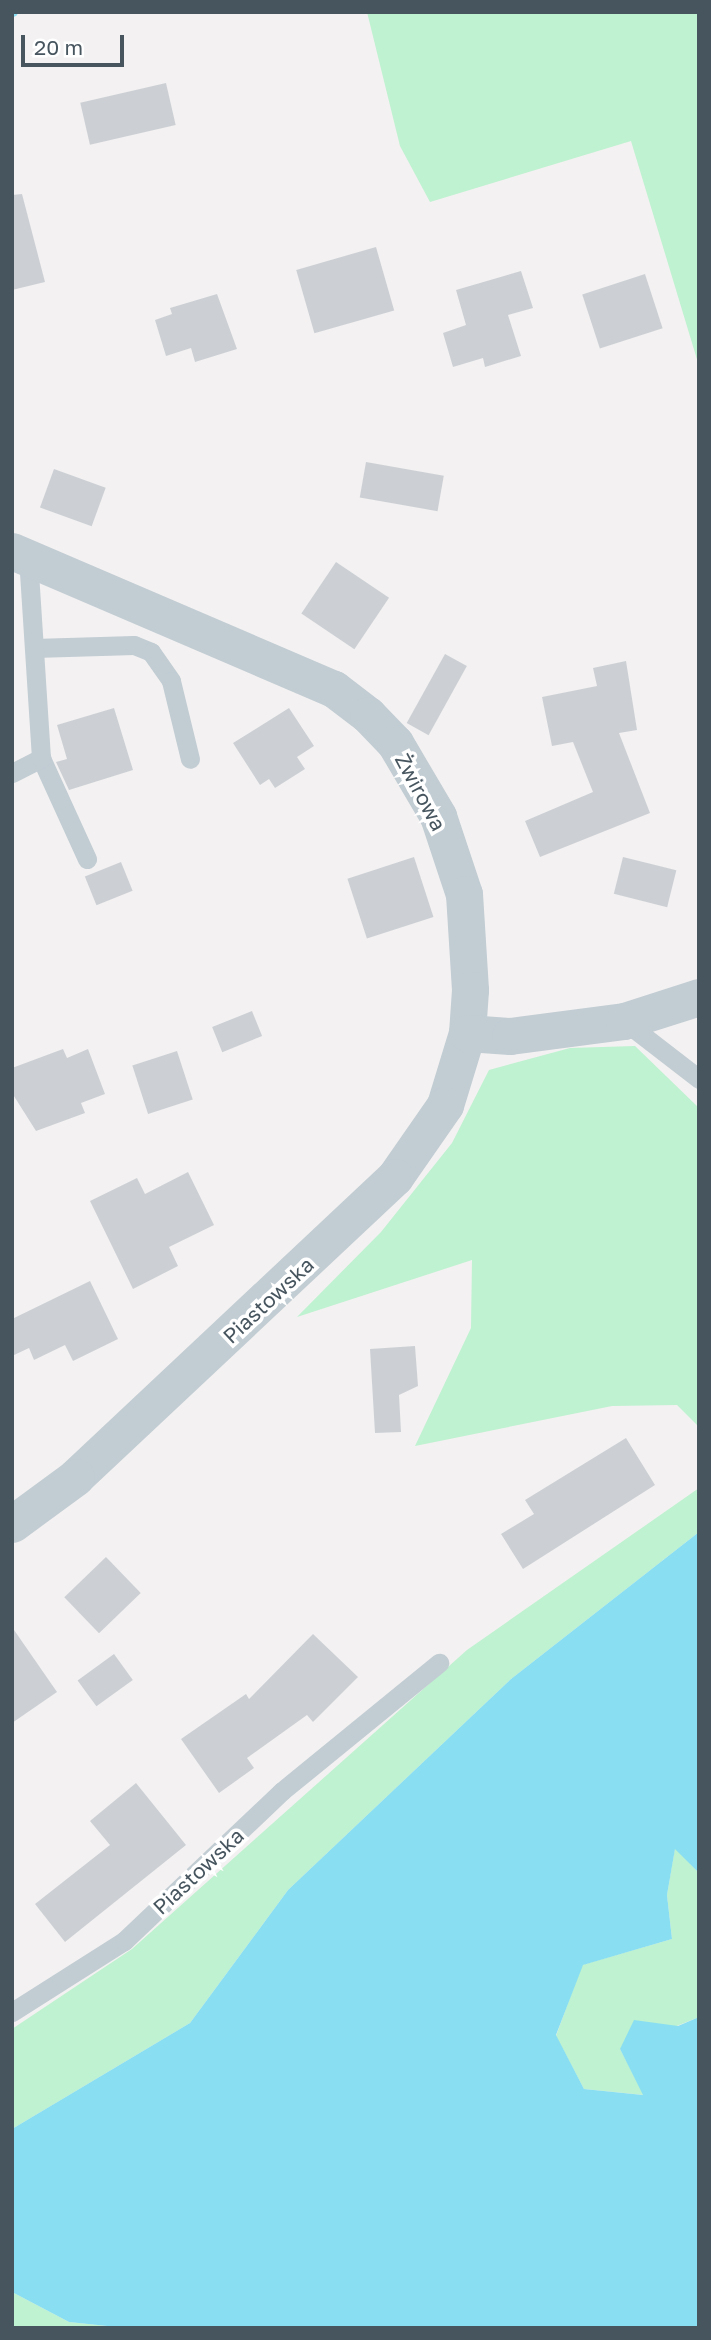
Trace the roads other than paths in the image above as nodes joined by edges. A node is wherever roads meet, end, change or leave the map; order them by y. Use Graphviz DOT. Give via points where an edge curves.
graph roads {
  1 [pos="20,554"];
  2 [pos="34,648"];
  3 [pos="41,758"];
  4 [pos="190,758"];
  5 [pos="12,773"];
  6 [pos="87,859"];
  7 [pos="699,997"];
  8 [pos="624,1021"];
  9 [pos="467,1033"];
  10 [pos="699,1079"];
  11 [pos="12,1524"];
  12 [pos="439,1663"];
  13 [pos="12,2012"];
  1 -- 2 [label="lane"];
  1 -- 9 [label="street, Żwirowa" via="334,689 395,743 438,816 464,894"];
  2 -- 3 [label="lane"];
  2 -- 4 [label="lane" via="134,645 151,652 171,681"];
  3 -- 5 [label="lane"];
  3 -- 6 [label="lane"];
  7 -- 8 [label="street"];
  8 -- 9 [label="street" via="510,1035"];
  8 -- 10 [label="lane"];
  9 -- 11 [label="street, Piastowska" via="445,1105 395,1177 76,1477"];
  12 -- 13 [label="lane, Piastowska" via="282,1791 124,1941"];
}
